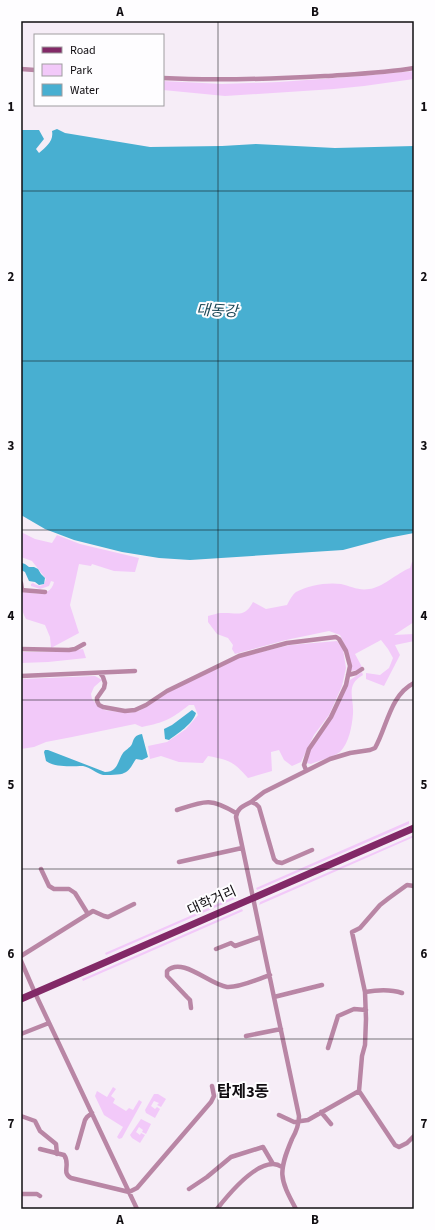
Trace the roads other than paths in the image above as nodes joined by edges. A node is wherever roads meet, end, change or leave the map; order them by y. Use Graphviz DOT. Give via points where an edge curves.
graph roads {
  1 [pos="414,68"];
  2 [pos="21,70"];
  3 [pos="34,70"];
  4 [pos="164,78"];
  5 [pos="21,583"];
  6 [pos="22,590"];
  7 [pos="45,592"];
  8 [pos="84,644"];
  9 [pos="21,649"];
  10 [pos="362,669"];
  11 [pos="135,672"];
  12 [pos="100,673"];
  13 [pos="348,675"];
  14 [pos="21,676"];
  15 [pos="414,683"];
  16 [pos="306,770"];
  17 [pos="251,802"];
  18 [pos="177,810"];
  19 [pos="236,813"];
  20 [pos="414,828"];
  21 [pos="242,848"];
  22 [pos="312,850"];
  23 [pos="179,862"];
  24 [pos="41,869"];
  25 [pos="414,886"];
  26 [pos="252,898"];
  27 [pos="134,904"];
  28 [pos="88,914"];
  29 [pos="261,937"];
  30 [pos="216,949"];
  31 [pos="21,956"];
  32 [pos="21,961"];
  33 [pos="270,975"];
  34 [pos="322,985"];
  35 [pos="365,992"];
  36 [pos="35,993"];
  37 [pos="402,993"];
  38 [pos="274,996"];
  39 [pos="21,999"];
  40 [pos="191,1008"];
  41 [pos="366,1010"];
  42 [pos="49,1023"];
  43 [pos="281,1029"];
  44 [pos="21,1034"];
  45 [pos="246,1036"];
  46 [pos="328,1048"];
  47 [pos="212,1086"];
  48 [pos="358,1091"];
  49 [pos="321,1112"];
  50 [pos="92,1113"];
  51 [pos="279,1115"];
  52 [pos="21,1116"];
  53 [pos="299,1122"];
  54 [pos="331,1124"];
  55 [pos="414,1136"];
  56 [pos="77,1148"];
  57 [pos="40,1149"];
  58 [pos="57,1154"];
  59 [pos="273,1164"];
  60 [pos="282,1167"];
  61 [pos="189,1189"];
  62 [pos="129,1192"];
  63 [pos="21,1194"];
  64 [pos="40,1196"];
  65 [pos="137,1209"];
  66 [pos="217,1209"];
  67 [pos="296,1209"];
  1 -- 4 [label="street" via="279,79"];
  2 -- 3 [label="street"];
  5 -- 6 [label="street"];
  6 -- 7 [label="street"];
  8 -- 9 [label="street" via="69,650"];
  10 -- 13 [label="street"];
  11 -- 12 [label="street"];
  12 -- 13 [label="street" via="105,683 97,698 99,705 125,711 135,710 239,656 287,643 336,637 346,651 350,666"];
  12 -- 14 [label="street"];
  13 -- 16 [label="street" via="331,717 309,749 304,765"];
  15 -- 16 [label="street" via="408,686 393,705 375,748 330,759"];
  16 -- 17 [label="street" via="264,792"];
  17 -- 19 [label="street"];
  17 -- 22 [label="street" via="259,807 277,862 282,863"];
  18 -- 19 [label="street" via="212,802"];
  19 -- 21 [label="street"];
  20 -- 26 [label="main road, 대학거리"];
  21 -- 23 [label="street"];
  21 -- 26 [label="street"];
  24 -- 28 [label="street" via="49,886 54,889 69,889 75,893"];
  25 -- 35 [label="street" via="407,885 389,898 360,928 352,932"];
  26 -- 29 [label="street"];
  26 -- 36 [label="main road, 대학거리"];
  27 -- 28 [label="street" via="108,917 93,911"];
  28 -- 31 [label="street"];
  29 -- 30 [label="street"];
  29 -- 33 [label="street"];
  32 -- 36 [label="street"];
  33 -- 38 [label="street"];
  33 -- 40 [label="street" via="228,987 185,968 173,967 167,971 167,976 187,997"];
  34 -- 38 [label="street"];
  35 -- 37 [label="street" via="380,990"];
  35 -- 41 [label="street"];
  36 -- 39 [label="main road, 대학거리"];
  36 -- 42 [label="street"];
  38 -- 43 [label="street"];
  41 -- 46 [label="street" via="354,1009 338,1016"];
  41 -- 48 [label="street" via="365,1045"];
  42 -- 44 [label="street"];
  42 -- 50 [label="street"];
  43 -- 45 [label="street"];
  43 -- 53 [label="street"];
  47 -- 62 [label="street" via="214,1096 211,1102 137,1188"];
  48 -- 49 [label="street"];
  48 -- 55 [label="street" via="395,1145 405,1145"];
  49 -- 53 [label="street"];
  49 -- 54 [label="street"];
  50 -- 56 [label="street" via="87,1117"];
  50 -- 62 [label="street"];
  51 -- 53 [label="street"];
  52 -- 58 [label="street" via="35,1121 40,1131 56,1144"];
  53 -- 60 [label="street"];
  57 -- 58 [label="street"];
  58 -- 62 [label="street" via="67,1158 68,1176"];
  59 -- 60 [label="street"];
  59 -- 61 [label="street" via="261,1147 231,1157"];
  59 -- 66 [label="street" via="249,1174"];
  60 -- 67 [label="street" via="283,1183"];
  62 -- 65 [label="street"];
  63 -- 64 [label="street"];
}
